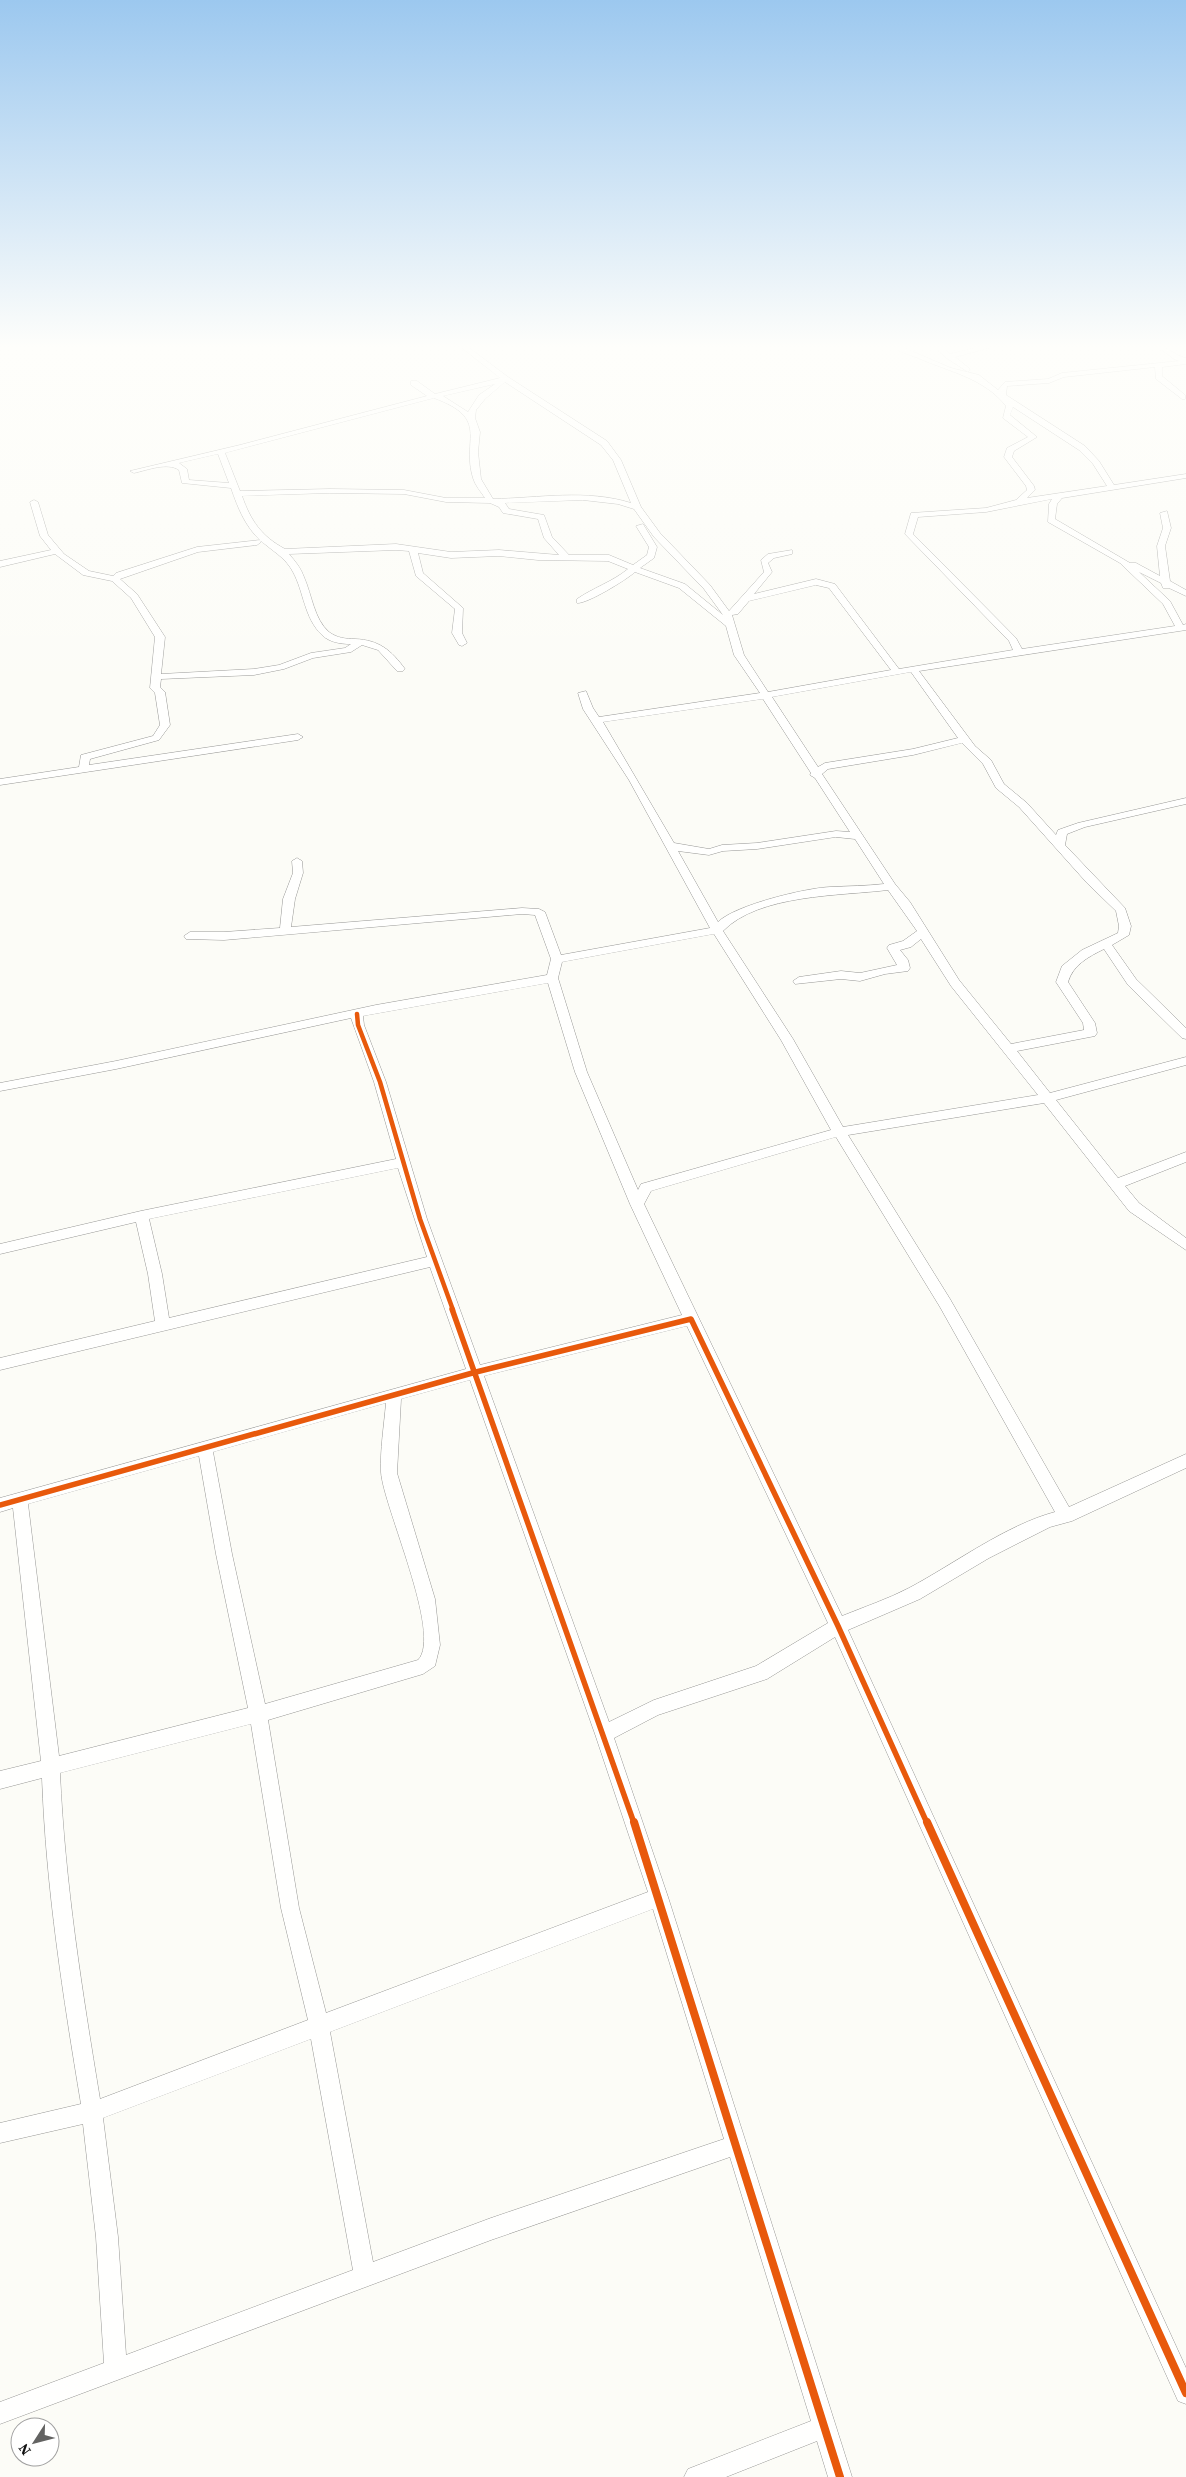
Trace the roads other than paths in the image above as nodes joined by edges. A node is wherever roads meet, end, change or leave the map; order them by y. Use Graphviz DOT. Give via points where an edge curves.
graph roads {
  1 [pos="173,463"];
  2 [pos="224,463"];
  3 [pos="475,463"];
  4 [pos="618,463"];
  5 [pos="1012,463"];
  6 [pos="1096,463"];
  7 [pos="167,464"];
  8 [pos="134,471"];
  9 [pos="1186,476"];
  10 [pos="1112,487"];
  11 [pos="234,490"];
  12 [pos="1058,496"];
  13 [pos="491,501"];
  14 [pos="34,502"];
  15 [pos="625,502"];
  16 [pos="1019,502"];
  17 [pos="637,507"];
  18 [pos="1164,513"];
  19 [pos="257,542"];
  20 [pos="412,550"];
  21 [pos="56,551"];
  22 [pos="284,552"];
  23 [pos="789,552"];
  24 [pos="567,558"];
  25 [pos="1123,561"];
  26 [pos="0,564"];
  27 [pos="632,568"];
  28 [pos="115,579"];
  29 [pos="1166,581"];
  30 [pos="1186,593"];
  31 [pos="746,599"];
  32 [pos="580,601"];
  33 [pos="1166,603"];
  34 [pos="727,614"];
  35 [pos="730,626"];
  36 [pos="1183,627"];
  37 [pos="462,643"];
  38 [pos="359,644"];
  39 [pos="1019,652"];
  40 [pos="400,669"];
  41 [pos="913,670"];
  42 [pos="896,671"];
  43 [pos="158,676"];
  44 [pos="583,693"];
  45 [pos="766,696"];
  46 [pos="597,720"];
  47 [pos="298,737"];
  48 [pos="965,739"];
  49 [pos="84,768"];
  50 [pos="815,775"];
  51 [pos="0,782"];
  52 [pos="1186,801"];
  53 [pos="858,836"];
  54 [pos="670,846"];
  55 [pos="1059,846"];
  56 [pos="297,861"];
  57 [pos="890,886"];
  58 [pos="285,930"];
  59 [pos="717,930"];
  60 [pos="923,932"];
  61 [pos="190,936"];
  62 [pos="1106,944"];
  63 [pos="557,959"];
  64 [pos="552,978"];
  65 [pos="799,981"];
  66 [pos="357,1014"];
  67 [pos="1186,1035"];
  68 [pos="1008,1049"];
  69 [pos="1186,1061"];
  70 [pos="0,1087"];
  71 [pos="1046,1098"];
  72 [pos="839,1132"];
  73 [pos="1186,1157"];
  74 [pos="402,1162"];
  75 [pos="1116,1184"];
  76 [pos="638,1204"];
  77 [pos="141,1216"];
  78 [pos="1186,1244"];
  79 [pos="0,1249"];
  80 [pos="434,1261"];
  81 [pos="691,1319"];
  82 [pos="163,1326"];
  83 [pos="0,1364"];
  84 [pos="476,1372"];
  85 [pos="394,1396"];
  86 [pos="205,1448"];
  87 [pos="1186,1461"];
  88 [pos="20,1500"];
  89 [pos="0,1505"];
  90 [pos="1066,1516"];
  91 [pos="838,1626"];
  92 [pos="258,1714"];
  93 [pos="604,1734"];
  94 [pos="51,1768"];
  95 [pos="0,1780"];
  96 [pos="659,1897"];
  97 [pos="319,2026"];
  98 [pos="92,2112"];
  99 [pos="0,2133"];
  100 [pos="736,2145"];
  101 [pos="365,2277"];
  102 [pos="116,2370"];
  103 [pos="1186,2393"];
  104 [pos="0,2412"];
  105 [pos="824,2427"];
  106 [pos="696,2477"];
  107 [pos="840,2477"];
  1 -- 7 [label="street"];
  2 -- 11 [label="street"];
  3 -- 13 [label="street" via="477,479"];
  4 -- 17 [label="street"];
  5 -- 16 [label="street" via="1031,490"];
  6 -- 10 [label="street"];
  7 -- 8 [label="street"];
  7 -- 11 [label="street" via="183,469 186,481 190,483"];
  9 -- 10 [label="street"];
  10 -- 12 [label="street"];
  11 -- 13 [label="street" via="378,491 446,500"];
  11 -- 22 [label="street" via="254,530"];
  12 -- 16 [label="street"];
  12 -- 25 [label="street" via="1053,504 1051,520 1090,544 1094,554"];
  13 -- 15 [label="street" via="568,497"];
  13 -- 24 [label="street" via="502,505 506,511 541,517 548,538"];
  14 -- 21 [label="street" via="44,536"];
  15 -- 17 [label="street"];
  15 -- 27 [label="street" via="653,547 651,556"];
  16 -- 39 [label="street" via="986,510 914,515 909,534 1013,640"];
  17 -- 34 [label="street" via="657,535 707,587"];
  18 -- 29 [label="street" via="1167,528 1161,546"];
  19 -- 28 [label="street" via="197,550"];
  20 -- 22 [label="street" via="369,547"];
  20 -- 24 [label="street"];
  20 -- 37 [label="street" via="419,574 460,608 456,635"];
  21 -- 26 [label="street"];
  21 -- 28 [label="street" via="86,573"];
  22 -- 38 [label="street" via="300,576 311,610 321,628 336,640"];
  23 -- 31 [label="street" via="771,556 764,562 768,572"];
  24 -- 27 [label="street" via="609,558"];
  25 -- 29 [label="street"];
  25 -- 33 [label="street"];
  27 -- 32 [label="street" via="616,583"];
  27 -- 35 [label="street" via="682,586"];
  28 -- 43 [label="street" via="141,604 158,630"];
  29 -- 30 [label="street"];
  29 -- 33 [label="street"];
  31 -- 34 [label="street" via="735,612"];
  31 -- 42 [label="street" via="816,582 832,586"];
  33 -- 36 [label="street"];
  34 -- 35 [label="street"];
  35 -- 45 [label="street" via="739,656"];
  36 -- 39 [label="street"];
  38 -- 40 [label="street" via="379,646"];
  38 -- 43 [label="street" via="348,650 311,656 282,667 254,672"];
  39 -- 41 [label="street"];
  41 -- 42 [label="street"];
  41 -- 48 [label="street"];
  42 -- 45 [label="street"];
  43 -- 49 [label="street" via="155,688 160,692 165,725 156,738 85,757"];
  44 -- 46 [label="street" via="588,709"];
  45 -- 46 [label="street"];
  45 -- 50 [label="street"];
  46 -- 54 [label="street"];
  47 -- 49 [label="street"];
  48 -- 50 [label="street" via="913,752 825,766"];
  48 -- 55 [label="street" via="987,762 1000,786 1023,805"];
  49 -- 51 [label="street"];
  50 -- 53 [label="street"];
  52 -- 55 [label="street" via="1062,832"];
  53 -- 54 [label="street" via="836,834 709,852"];
  53 -- 57 [label="street"];
  54 -- 59 [label="street"];
  55 -- 62 [label="street" via="1121,910 1125,926 1123,935"];
  56 -- 58 [label="street" via="298,873 289,899"];
  57 -- 59 [label="street" via="850,892 829,890 794,897 749,909 729,918"];
  57 -- 60 [label="street"];
  58 -- 61 [label="street"];
  58 -- 63 [label="street" via="538,912"];
  59 -- 63 [label="street"];
  59 -- 72 [label="street" via="787,1039"];
  60 -- 65 [label="street" via="907,944 893,948 904,968 860,977 841,974"];
  60 -- 68 [label="street" via="955,983"];
  62 -- 67 [label="street" via="1132,982"];
  62 -- 68 [label="street" via="1086,953 1066,969 1062,982 1089,1023 1091,1033"];
  63 -- 64 [label="street"];
  64 -- 66 [label="street"];
  64 -- 76 [label="street" via="581,1072"];
  66 -- 70 [label="street"];
  66 -- 74 [label="street"];
  68 -- 71 [label="street"];
  69 -- 71 [label="street"];
  71 -- 72 [label="street"];
  71 -- 75 [label="street"];
  72 -- 76 [label="street" via="646,1187"];
  72 -- 90 [label="street" via="945,1303"];
  73 -- 75 [label="street"];
  74 -- 77 [label="street"];
  74 -- 80 [label="street"];
  75 -- 78 [label="street" via="1134,1207"];
  76 -- 81 [label="street"];
  77 -- 79 [label="street"];
  77 -- 82 [label="street"];
  80 -- 82 [label="street"];
  80 -- 84 [label="street"];
  81 -- 84 [label="street"];
  81 -- 91 [label="street"];
  82 -- 83 [label="street"];
  84 -- 85 [label="street"];
  84 -- 93 [label="street"];
  85 -- 86 [label="street"];
  85 -- 92 [label="street" via="389,1473 427,1599 432,1645 429,1660 413,1671"];
  86 -- 88 [label="street"];
  86 -- 92 [label="street"];
  87 -- 90 [label="street"];
  88 -- 89 [label="street"];
  88 -- 94 [label="street"];
  90 -- 91 [label="street" via="1047,1521 983,1553 914,1594"];
  91 -- 93 [label="street" via="761,1673 654,1708"];
  91 -- 103 [label="street"];
  92 -- 94 [label="street"];
  92 -- 97 [label="street" via="290,1908"];
  93 -- 96 [label="street"];
  94 -- 95 [label="street"];
  94 -- 98 [label="street" via="57,1876"];
  96 -- 97 [label="street"];
  96 -- 100 [label="street"];
  97 -- 98 [label="street"];
  97 -- 101 [label="street"];
  98 -- 99 [label="street"];
  98 -- 102 [label="street" via="107,2237"];
  100 -- 101 [label="street" via="491,2229"];
  100 -- 105 [label="street"];
  101 -- 102 [label="street"];
  102 -- 104 [label="street"];
  105 -- 106 [label="street"];
  105 -- 107 [label="street"];
}
